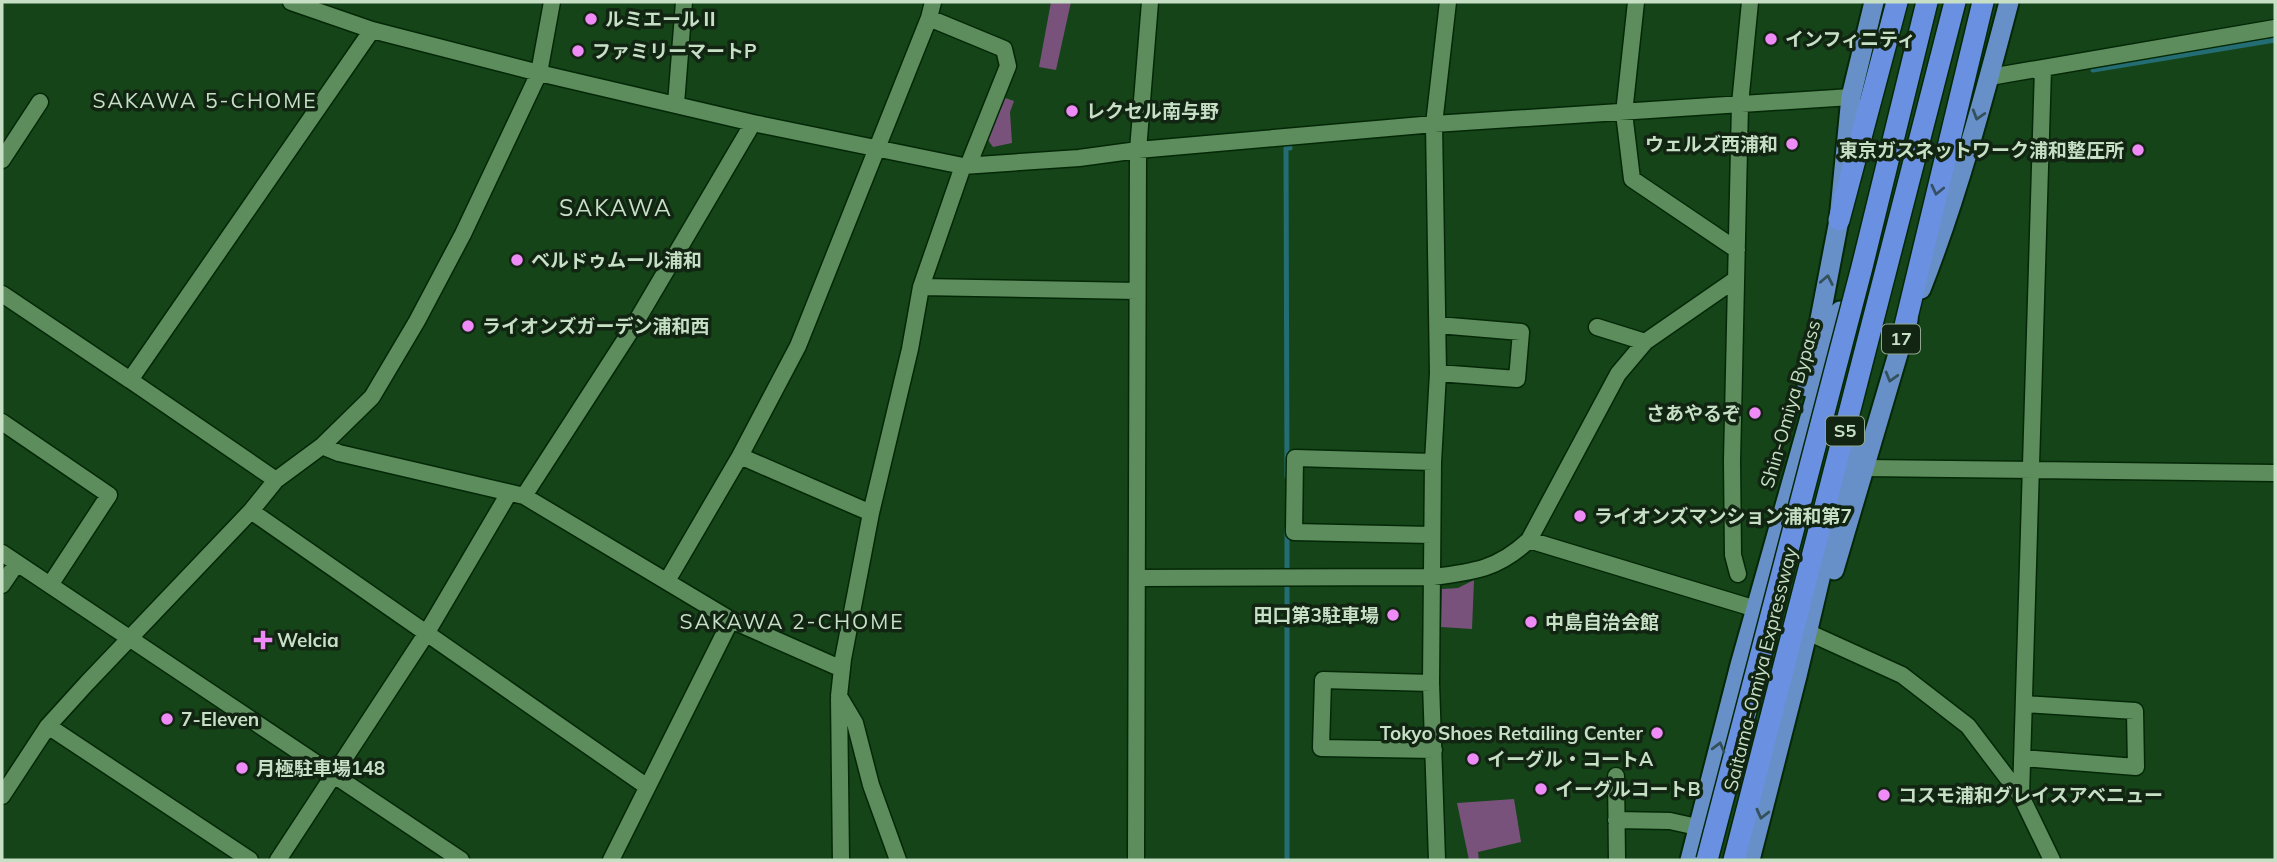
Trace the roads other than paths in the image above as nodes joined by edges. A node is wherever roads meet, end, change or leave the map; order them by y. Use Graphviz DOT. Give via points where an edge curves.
graph roads {
  1 [pos="291,2"];
  2 [pos="552,2"];
  3 [pos="684,2"];
  4 [pos="933,2"];
  5 [pos="1150,2"];
  6 [pos="1448,2"];
  7 [pos="1636,2"];
  8 [pos="1750,2"];
  9 [pos="1874,2"];
  10 [pos="1897,2"];
  11 [pos="1928,2"];
  12 [pos="1955,2"];
  13 [pos="1983,2"];
  14 [pos="2009,2"];
  15 [pos="929,18"];
  16 [pos="2275,28"];
  17 [pos="372,30"];
  18 [pos="2043,68"];
  19 [pos="539,73"];
  20 [pos="1990,77"];
  21 [pos="1851,97"];
  22 [pos="40,102"];
  23 [pos="676,104"];
  24 [pos="1740,104"];
  25 [pos="1624,113"];
  26 [pos="753,123"];
  27 [pos="1434,124"];
  28 [pos="877,150"];
  29 [pos="1138,150"];
  30 [pos="2,160"];
  31 [pos="965,166"];
  32 [pos="1839,220"];
  33 [pos="1737,250"];
  34 [pos="1736,279"];
  35 [pos="921,287"];
  36 [pos="1137,291"];
  37 [pos="5,302"];
  38 [pos="1438,325"];
  39 [pos="1597,327"];
  40 [pos="1903,334"];
  41 [pos="1645,342"];
  42 [pos="1438,373"];
  43 [pos="130,380"];
  44 [pos="2,422"];
  45 [pos="322,446"];
  46 [pos="740,456"];
  47 [pos="1433,462"];
  48 [pos="1865,468"];
  49 [pos="2031,471"];
  50 [pos="2275,473"];
  51 [pos="276,480"];
  52 [pos="517,495"];
  53 [pos="251,511"];
  54 [pos="871,513"];
  55 [pos="1782,515"];
  56 [pos="1432,535"];
  57 [pos="1530,540"];
  58 [pos="2,553"];
  59 [pos="16,563"];
  60 [pos="1738,574"];
  61 [pos="1137,578"];
  62 [pos="1433,578"];
  63 [pos="667,581"];
  64 [pos="2,585"];
  65 [pos="50,585"];
  66 [pos="1756,609"];
  67 [pos="731,620"];
  68 [pos="426,634"];
  69 [pos="1814,635"];
  70 [pos="129,640"];
  71 [pos="842,669"];
  72 [pos="1797,677"];
  73 [pos="1432,683"];
  74 [pos="839,696"];
  75 [pos="2024,704"];
  76 [pos="48,726"];
  77 [pos="1434,750"];
  78 [pos="2022,758"];
  79 [pos="333,776"];
  80 [pos="1616,776"];
  81 [pos="646,786"];
  82 [pos="2,796"];
  83 [pos="2021,796"];
  84 [pos="1616,820"];
  85 [pos="1697,827"];
  86 [pos="250,860"];
  87 [pos="278,860"];
  88 [pos="461,860"];
  89 [pos="611,860"];
  90 [pos="841,860"];
  91 [pos="898,860"];
  92 [pos="1136,860"];
  93 [pos="1437,860"];
  94 [pos="1617,860"];
  95 [pos="1690,860"];
  96 [pos="1707,860"];
  97 [pos="1734,860"];
  98 [pos="1750,860"];
  99 [pos="2052,860"];
  1 -- 17 [label="street"];
  2 -- 19 [label="street"];
  3 -- 23 [label="street"];
  4 -- 15 [label="street"];
  5 -- 29 [label="street"];
  6 -- 27 [label="street"];
  7 -- 25 [label="street"];
  8 -- 24 [label="street"];
  9 -- 21 [label="highway"];
  10 -- 32 [label="highway"];
  11 -- 55 [label="highway, Shin-Omiya Bypass"];
  11 -- 96 [label="highway, Saitama-Omiya Expressway / S5, bridge"];
  12 -- 72 [label="highway, 17"];
  12 -- 97 [label="highway, Saitama-Omiya Expressway / S5"];
  13 -- 40 [label="highway, one-way"];
  14 -- 20 [label="highway, 17"];
  15 -- 28 [label="street"];
  15 -- 31 [label="street" via="1004,49 1008,66"];
  16 -- 18 [label="street"];
  17 -- 19 [label="street"];
  17 -- 43 [label="street"];
  18 -- 20 [label="street"];
  18 -- 49 [label="street"];
  19 -- 23 [label="street"];
  19 -- 45 [label="street" via="480,202 372,397"];
  20 -- 40 [label="highway, 17, one-way" via="1934,255"];
  21 -- 24 [label="street"];
  21 -- 32 [label="highway"];
  22 -- 30 [label="street"];
  23 -- 26 [label="street"];
  24 -- 25 [label="street"];
  24 -- 33 [label="street"];
  25 -- 27 [label="street"];
  25 -- 33 [label="street" via="1632,179"];
  26 -- 28 [label="street"];
  26 -- 52 [label="street" via="630,332"];
  27 -- 29 [label="street"];
  27 -- 38 [label="street"];
  28 -- 31 [label="street"];
  28 -- 46 [label="street" via="798,346"];
  29 -- 31 [label="street"];
  29 -- 36 [label="street"];
  31 -- 35 [label="street"];
  55 -- 32 [label="highway, one-way"];
  33 -- 34 [label="street"];
  34 -- 41 [label="street"];
  34 -- 60 [label="street" via="1732,541"];
  35 -- 36 [label="street"];
  35 -- 54 [label="street"];
  36 -- 61 [label="street"];
  37 -- 43 [label="street"];
  38 -- 42 [label="street"];
  38 -- 42 [label="street" via="1521,332 1517,379"];
  39 -- 41 [label="street"];
  40 -- 48 [label="highway, 17, one-way"];
  41 -- 57 [label="street" via="1618,374"];
  42 -- 47 [label="street"];
  43 -- 51 [label="street"];
  44 -- 65 [label="street" via="109,495"];
  45 -- 51 [label="street"];
  45 -- 52 [label="street"];
  46 -- 54 [label="street"];
  46 -- 63 [label="street"];
  47 -- 56 [label="street"];
  47 -- 56 [label="street" via="1295,458 1294,495 1294,532"];
  48 -- 49 [label="street"];
  48 -- 69 [label="highway, 17"];
  49 -- 50 [label="street"];
  49 -- 75 [label="street"];
  51 -- 53 [label="street"];
  52 -- 63 [label="street"];
  52 -- 68 [label="street"];
  53 -- 68 [label="street"];
  53 -- 70 [label="street"];
  54 -- 71 [label="street"];
  55 -- 66 [label="highway, Shin-Omiya Bypass"];
  56 -- 62 [label="street"];
  57 -- 62 [label="street" via="1513,555 1477,571"];
  57 -- 66 [label="street"];
  58 -- 59 [label="street"];
  59 -- 64 [label="street"];
  59 -- 65 [label="street"];
  61 -- 62 [label="street"];
  61 -- 92 [label="street"];
  62 -- 73 [label="street"];
  63 -- 67 [label="street"];
  65 -- 70 [label="street"];
  85 -- 66 [label="highway, Shin-Omiya Bypass, one-way"];
  67 -- 71 [label="street"];
  67 -- 81 [label="street"];
  68 -- 79 [label="street"];
  68 -- 81 [label="street"];
  69 -- 72 [label="highway, 17"];
  69 -- 83 [label="street" via="1902,675 1968,726"];
  70 -- 76 [label="street"];
  70 -- 79 [label="street"];
  71 -- 74 [label="street"];
  72 -- 98 [label="highway, 17, one-way"];
  73 -- 77 [label="street"];
  73 -- 77 [label="street" via="1323,680 1321,748"];
  74 -- 90 [label="street"];
  74 -- 91 [label="street" via="855,723"];
  75 -- 78 [label="street"];
  75 -- 78 [label="street" via="2135,711 2136,767"];
  76 -- 82 [label="street"];
  76 -- 86 [label="street"];
  77 -- 93 [label="street"];
  78 -- 83 [label="street"];
  79 -- 87 [label="street"];
  79 -- 88 [label="street"];
  80 -- 84 [label="street"];
  81 -- 89 [label="street"];
  83 -- 99 [label="street"];
  84 -- 85 [label="street" via="1670,821"];
  84 -- 94 [label="street"];
  85 -- 95 [label="highway, Shin-Omiya Bypass"];
}
